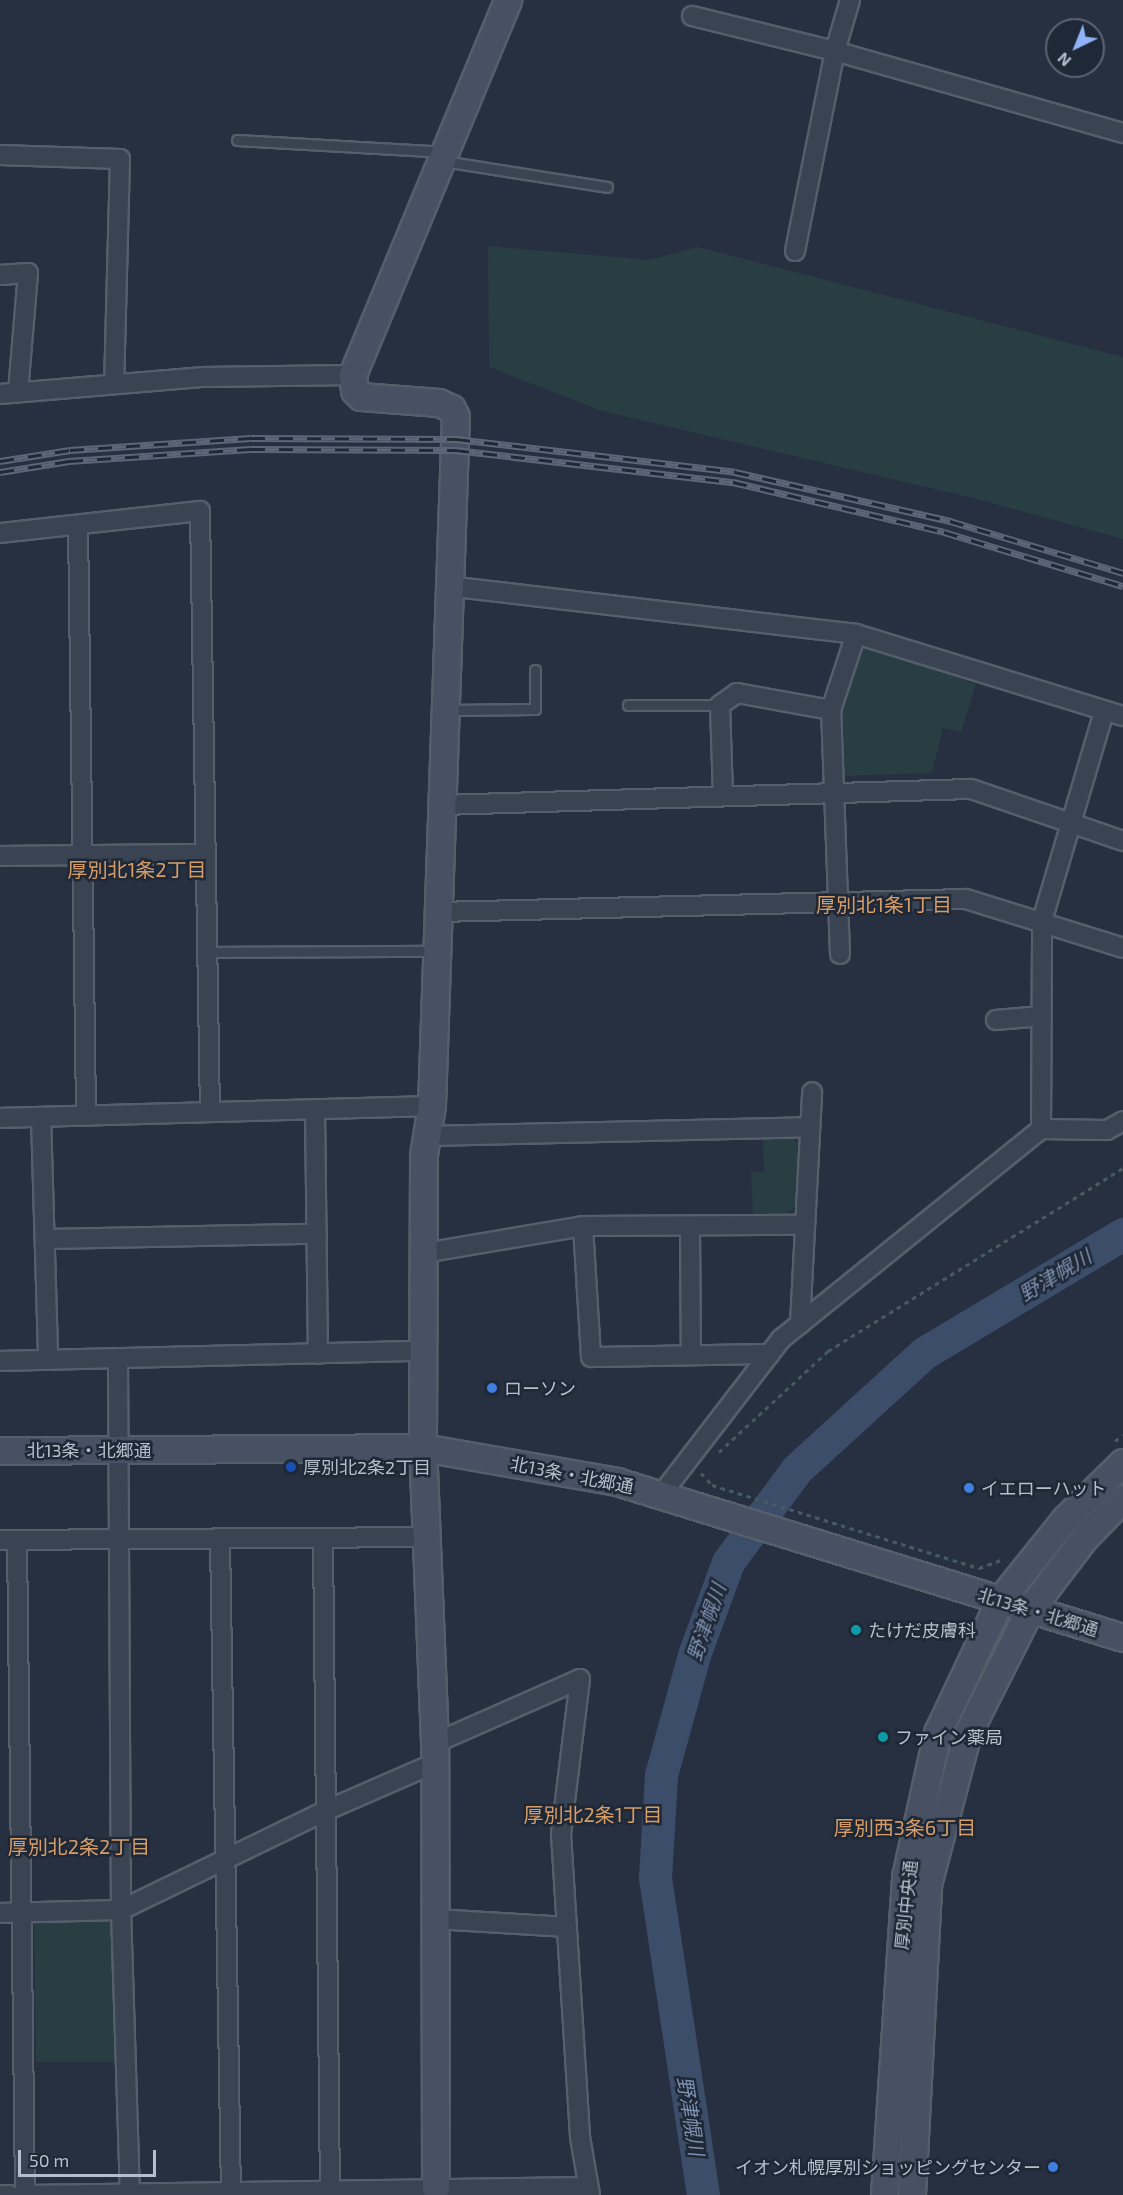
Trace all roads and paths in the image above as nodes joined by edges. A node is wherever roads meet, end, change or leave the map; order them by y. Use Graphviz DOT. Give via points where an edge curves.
graph roads {
  1 [pos="507,0"];
  2 [pos="850,0"];
  3 [pos="692,16"];
  4 [pos="835,51"];
  5 [pos="1123,133"];
  6 [pos="237,140"];
  7 [pos="0,155"];
  8 [pos="443,156"];
  9 [pos="607,187"];
  10 [pos="795,251"];
  11 [pos="0,275"];
  12 [pos="353,375"];
  13 [pos="114,384"];
  14 [pos="9,393"];
  15 [pos="78,525"];
  16 [pos="0,534"];
  17 [pos="448,586"];
  18 [pos="856,634"];
  19 [pos="535,670"];
  20 [pos="628,705"];
  21 [pos="720,705"];
  22 [pos="444,710"];
  23 [pos="831,710"];
  24 [pos="1104,712"];
  25 [pos="1123,716"];
  26 [pos="834,793"];
  27 [pos="723,796"];
  28 [pos="441,805"];
  29 [pos="1071,825"];
  30 [pos="1123,841"];
  31 [pos="206,854"];
  32 [pos="82,855"];
  33 [pos="0,856"];
  34 [pos="838,902"];
  35 [pos="438,912"];
  36 [pos="1042,921"];
  37 [pos="1123,948"];
  38 [pos="437,951"];
  39 [pos="207,952"];
  40 [pos="840,954"];
  41 [pos="1042,1016"];
  42 [pos="996,1020"];
  43 [pos="812,1092"];
  44 [pos="432,1106"];
  45 [pos="315,1110"];
  46 [pos="210,1112"];
  47 [pos="86,1116"];
  48 [pos="41,1117"];
  49 [pos="0,1118"];
  50 [pos="1123,1121"];
  51 [pos="810,1126"];
  52 [pos="1041,1129"];
  53 [pos="427,1136"];
  54 [pos="1123,1168"];
  55 [pos="805,1225"];
  56 [pos="583,1226"];
  57 [pos="690,1226"];
  58 [pos="316,1234"];
  59 [pos="45,1239"];
  60 [pos="423,1253"];
  61 [pos="800,1324"];
  62 [pos="423,1351"];
  63 [pos="318,1354"];
  64 [pos="770,1354"];
  65 [pos="691,1355"];
  66 [pos="118,1358"];
  67 [pos="48,1360"];
  68 [pos="0,1361"];
  69 [pos="1123,1435"];
  70 [pos="423,1448"];
  71 [pos="120,1450"];
  72 [pos="0,1451"];
  73 [pos="716,1455"];
  74 [pos="1115,1456"];
  75 [pos="707,1463"];
  76 [pos="661,1495"];
  77 [pos="1123,1499"];
  78 [pos="323,1538"];
  79 [pos="427,1538"];
  80 [pos="122,1539"];
  81 [pos="220,1539"];
  82 [pos="844,1539"];
  83 [pos="8,1540"];
  84 [pos="1010,1557"];
  85 [pos="1001,1600"];
  86 [pos="1031,1610"];
  87 [pos="1123,1638"];
  88 [pos="435,1753"];
  89 [pos="323,1812"];
  90 [pos="226,1862"];
  91 [pos="121,1910"];
  92 [pos="0,1913"];
  93 [pos="20,1913"];
  94 [pos="436,1919"];
  95 [pos="567,1927"];
  96 [pos="589,2191"];
  97 [pos="436,2192"];
  98 [pos="130,2193"];
  99 [pos="231,2193"];
  100 [pos="330,2193"];
  101 [pos="0,2195"];
  102 [pos="10,2195"];
  103 [pos="25,2195"];
  104 [pos="30,2195"];
  105 [pos="885,2195"];
  106 [pos="912,2195"];
  1 -- 8 [label="street"];
  2 -- 4 [label="street"];
  3 -- 4 [label="street"];
  4 -- 5 [label="street"];
  4 -- 10 [label="street"];
  6 -- 8 [label="lane"];
  7 -- 13 [label="street" via="120,159"];
  8 -- 9 [label="lane"];
  8 -- 12 [label="street"];
  11 -- 14 [label="street" via="28,273"];
  12 -- 13 [label="street" via="204,377"];
  12 -- 17 [label="street" via="355,391 361,398 439,403 452,409 456,417"];
  13 -- 14 [label="street"];
  15 -- 16 [label="street"];
  15 -- 31 [label="street" via="200,511"];
  15 -- 32 [label="street"];
  17 -- 18 [label="street"];
  17 -- 22 [label="street"];
  18 -- 23 [label="street"];
  18 -- 24 [label="street"];
  19 -- 22 [label="lane" via="535,708"];
  20 -- 21 [label="lane"];
  21 -- 23 [label="street" via="737,693"];
  21 -- 27 [label="street"];
  22 -- 28 [label="street"];
  23 -- 26 [label="street"];
  24 -- 25 [label="street"];
  24 -- 29 [label="street"];
  26 -- 27 [label="street"];
  26 -- 29 [label="street" via="971,789"];
  26 -- 34 [label="street"];
  27 -- 28 [label="street"];
  28 -- 35 [label="street"];
  29 -- 30 [label="street"];
  29 -- 36 [label="street"];
  31 -- 32 [label="street"];
  31 -- 39 [label="street"];
  32 -- 33 [label="street"];
  32 -- 47 [label="street"];
  34 -- 35 [label="street"];
  34 -- 36 [label="street" via="966,899"];
  34 -- 40 [label="street"];
  35 -- 38 [label="street"];
  36 -- 37 [label="street"];
  36 -- 41 [label="street"];
  38 -- 39 [label="lane"];
  38 -- 44 [label="street"];
  39 -- 46 [label="street"];
  41 -- 42 [label="street"];
  41 -- 52 [label="street"];
  43 -- 51 [label="street"];
  44 -- 45 [label="street"];
  44 -- 53 [label="street"];
  45 -- 46 [label="street"];
  45 -- 58 [label="street"];
  46 -- 47 [label="street"];
  47 -- 48 [label="street"];
  48 -- 49 [label="street"];
  48 -- 59 [label="street"];
  50 -- 52 [label="street" via="1107,1130"];
  51 -- 53 [label="street"];
  51 -- 55 [label="street"];
  52 -- 61 [label="street"];
  53 -- 60 [label="street"];
  54 -- 73 [label="path" via="828,1351"];
  55 -- 57 [label="street"];
  55 -- 61 [label="street"];
  56 -- 57 [label="street"];
  56 -- 60 [label="street"];
  56 -- 65 [label="street" via="591,1357"];
  57 -- 65 [label="street"];
  58 -- 59 [label="street"];
  58 -- 63 [label="street"];
  59 -- 67 [label="street"];
  60 -- 62 [label="street"];
  61 -- 64 [label="street"];
  62 -- 63 [label="street"];
  62 -- 70 [label="street"];
  63 -- 66 [label="street"];
  64 -- 65 [label="street"];
  64 -- 76 [label="street"];
  66 -- 67 [label="street"];
  66 -- 71 [label="street"];
  67 -- 68 [label="street"];
  69 -- 74 [label="path"];
  70 -- 71 [label="street, 北13条・北郷通"];
  70 -- 76 [label="street, 北13条・北郷通" via="617,1482"];
  70 -- 79 [label="street"];
  71 -- 72 [label="street, 北13条・北郷通"];
  71 -- 80 [label="street"];
  74 -- 85 [label="street, 厚別中央通"];
  75 -- 82 [label="path" via="699,1471 712,1485"];
  76 -- 82 [label="street, 北13条・北郷通"];
  77 -- 86 [label="street, 厚別中央通" via="1085,1538"];
  78 -- 79 [label="street"];
  78 -- 81 [label="street"];
  78 -- 89 [label="street"];
  79 -- 88 [label="street"];
  80 -- 81 [label="street"];
  80 -- 83 [label="street"];
  80 -- 91 [label="street"];
  81 -- 90 [label="street"];
  82 -- 84 [label="path" via="979,1568"];
  82 -- 85 [label="street, 北13条・北郷通"];
  83 -- 93 [label="street"];
  85 -- 86 [label="street, 北13条・北郷通"];
  85 -- 105 [label="street, 厚別中央通" via="938,1732 906,1877"];
  86 -- 87 [label="street, 北13条・北郷通"];
  86 -- 106 [label="street, 厚別中央通" via="968,1734 928,1885"];
  88 -- 89 [label="street"];
  88 -- 94 [label="street"];
  88 -- 95 [label="street" via="580,1679 561,1834"];
  89 -- 90 [label="street"];
  89 -- 100 [label="street"];
  90 -- 91 [label="street"];
  90 -- 99 [label="street"];
  91 -- 93 [label="street"];
  91 -- 98 [label="street"];
  92 -- 93 [label="street"];
  93 -- 103 [label="street"];
  94 -- 95 [label="street"];
  94 -- 97 [label="street"];
  95 -- 96 [label="street" via="580,2137"];
  96 -- 97 [label="street"];
  97 -- 100 [label="street"];
  98 -- 99 [label="street"];
  98 -- 104 [label="street"];
  99 -- 100 [label="street"];
  101 -- 102 [label="street"];
}
